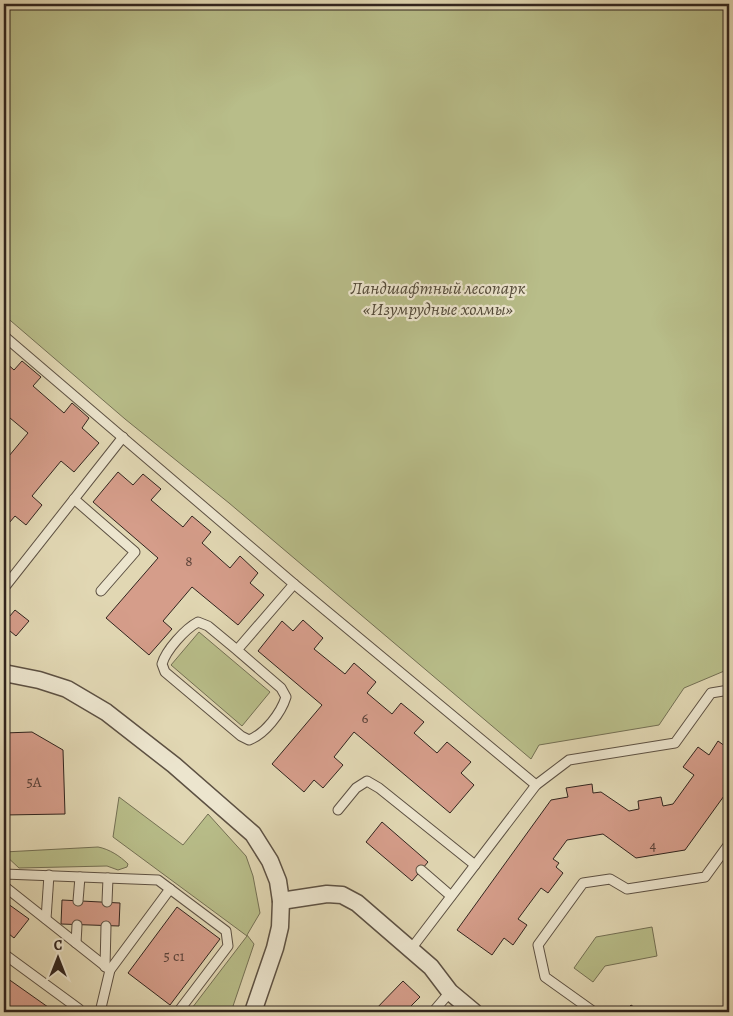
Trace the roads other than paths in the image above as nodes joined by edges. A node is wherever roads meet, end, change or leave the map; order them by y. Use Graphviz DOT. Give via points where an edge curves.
graph roads {
  1 [pos="4,336"];
  2 [pos="123,437"];
  3 [pos="74,499"];
  4 [pos="294,584"];
  5 [pos="4,588"];
  6 [pos="101,592"];
  7 [pos="237,650"];
  8 [pos="4,674"];
  9 [pos="729,690"];
  10 [pos="536,785"];
  11 [pos="338,810"];
  12 [pos="729,844"];
  13 [pos="475,865"];
  14 [pos="421,870"];
  15 [pos="4,874"];
  16 [pos="50,875"];
  17 [pos="80,877"];
  18 [pos="108,878"];
  19 [pos="4,886"];
  20 [pos="170,889"];
  21 [pos="452,896"];
  22 [pos="78,901"];
  23 [pos="281,901"];
  24 [pos="107,902"];
  25 [pos="46,919"];
  26 [pos="77,925"];
  27 [pos="106,926"];
  28 [pos="76,943"];
  29 [pos="411,949"];
  30 [pos="4,954"];
  31 [pos="107,968"];
  32 [pos="450,992"];
  33 [pos="82,1012"];
  34 [pos="100,1012"];
  35 [pos="175,1012"];
  36 [pos="253,1012"];
  37 [pos="433,1012"];
  38 [pos="474,1012"];
  39 [pos="594,1012"];
  1 -- 2 [label="lane"];
  2 -- 3 [label="lane"];
  2 -- 4 [label="lane"];
  3 -- 5 [label="lane"];
  3 -- 6 [label="lane" via="135,552"];
  4 -- 7 [label="lane"];
  4 -- 10 [label="lane"];
  7 -- 7 [label="lane" via="208,626 198,622 189,627 164,657 162,664 165,672 249,740 258,737 283,707 286,697 281,688"];
  8 -- 23 [label="street" via="67,689 106,712 174,765 253,834 270,861"];
  9 -- 10 [label="lane" via="711,693 675,743 569,760"];
  10 -- 13 [label="lane"];
  11 -- 13 [label="lane" via="356,788 367,781"];
  12 -- 39 [label="lane" via="705,877 627,890 610,879 583,883 538,945 545,977"];
  13 -- 21 [label="lane"];
  14 -- 21 [label="lane"];
  15 -- 16 [label="lane"];
  16 -- 17 [label="lane"];
  16 -- 25 [label="lane"];
  17 -- 18 [label="lane"];
  17 -- 22 [label="lane"];
  18 -- 20 [label="lane" via="158,880"];
  18 -- 24 [label="lane"];
  19 -- 25 [label="lane"];
  20 -- 31 [label="lane"];
  20 -- 35 [label="lane" via="226,931 228,946"];
  21 -- 29 [label="lane"];
  23 -- 29 [label="street" via="342,895 357,903"];
  23 -- 36 [label="street" via="275,948"];
  25 -- 28 [label="lane"];
  26 -- 28 [label="lane"];
  27 -- 31 [label="lane"];
  28 -- 31 [label="lane"];
  29 -- 32 [label="street" via="432,967"];
  30 -- 33 [label="lane"];
  31 -- 34 [label="lane"];
  32 -- 37 [label="lane"];
  32 -- 38 [label="street"];
}
